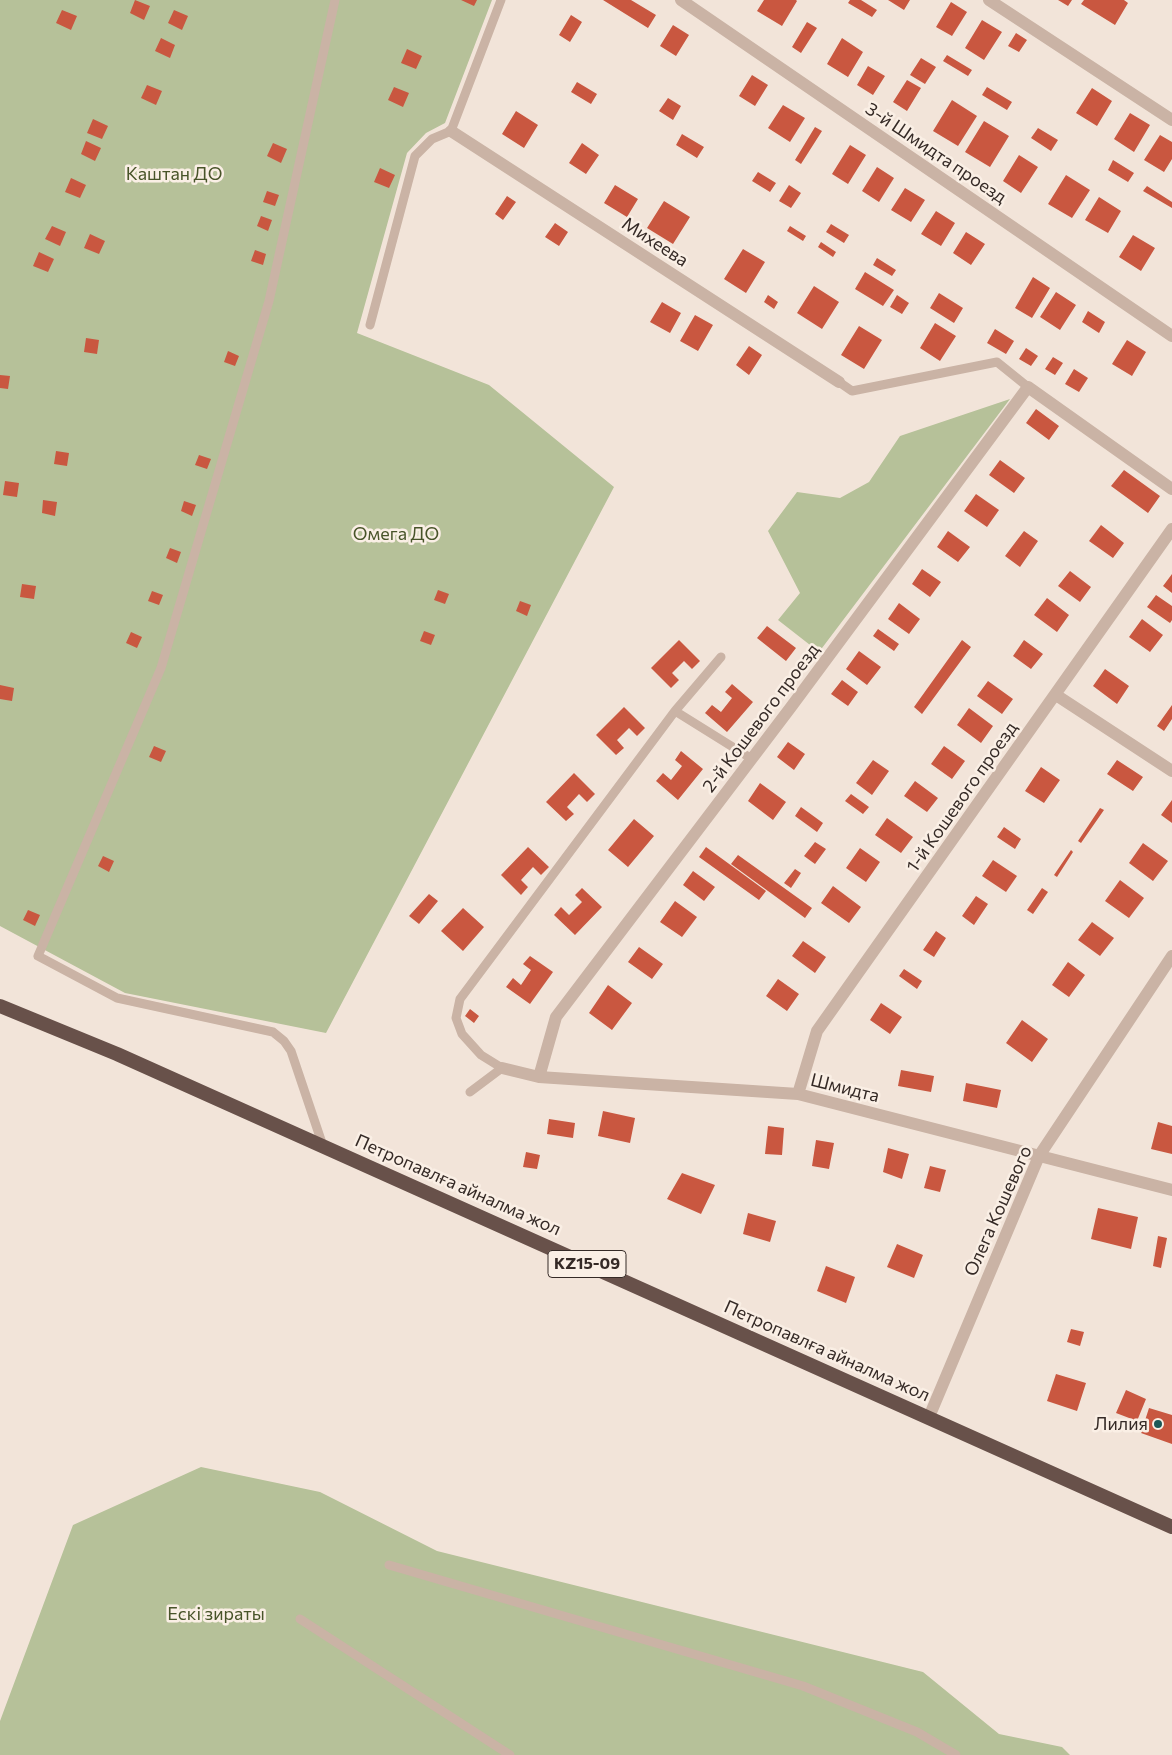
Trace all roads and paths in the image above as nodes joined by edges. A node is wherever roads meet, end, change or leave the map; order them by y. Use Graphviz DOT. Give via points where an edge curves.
graph roads {
  1 [pos="335,0"];
  2 [pos="501,0"];
  3 [pos="681,0"];
  4 [pos="989,0"];
  5 [pos="1172,120"];
  6 [pos="451,131"];
  7 [pos="370,326"];
  8 [pos="1172,336"];
  9 [pos="839,382"];
  10 [pos="1028,387"];
  11 [pos="1172,490"];
  12 [pos="1172,529"];
  13 [pos="721,657"];
  14 [pos="1056,694"];
  15 [pos="675,710"];
  16 [pos="752,759"];
  17 [pos="1172,771"];
  18 [pos="1172,956"];
  19 [pos="0,1006"];
  20 [pos="502,1068"];
  21 [pos="539,1077"];
  22 [pos="470,1092"];
  23 [pos="798,1094"];
  24 [pos="324,1146"];
  25 [pos="1039,1156"];
  26 [pos="1172,1190"];
  27 [pos="929,1417"];
  28 [pos="1172,1527"];
  29 [pos="389,1564"];
  30 [pos="300,1619"];
  31 [pos="510,1755"];
  32 [pos="956,1755"];
  1 -- 24 [label="lane" via="269,301 161,668 38,956 118,998 273,1032 291,1051"];
  2 -- 6 [label="lane"];
  3 -- 8 [label="street, 3-й Шмидта проезд"];
  4 -- 5 [label="street"];
  6 -- 7 [label="lane" via="432,139 415,156"];
  6 -- 9 [label="street, Михеева"];
  9 -- 10 [label="lane" via="852,391 997,362"];
  10 -- 11 [label="street"];
  10 -- 16 [label="street, 2-й Кошевого проезд"];
  12 -- 14 [label="street, 1-й Кошевого проезд"];
  13 -- 15 [label="lane"];
  14 -- 17 [label="street"];
  14 -- 23 [label="street, 1-й Кошевого проезд" via="817,1031"];
  15 -- 16 [label="lane"];
  15 -- 20 [label="lane" via="460,999 456,1018 462,1034 481,1055"];
  16 -- 21 [label="street, 2-й Кошевого проезд" via="556,1017"];
  18 -- 25 [label="street, Олега Кошевого"];
  19 -- 24 [label="highway, Петропавлға айналма жол / KZ15-09"];
  20 -- 21 [label="street, Шмидта"];
  20 -- 22 [label="lane"];
  21 -- 23 [label="street, Шмидта"];
  23 -- 25 [label="street, Шмидта"];
  24 -- 27 [label="highway, Петропавлға айналма жол / KZ15-09"];
  25 -- 26 [label="street, Шмидта"];
  25 -- 27 [label="street, Олега Кошевого"];
  27 -- 28 [label="highway, Петропавлға айналма жол / KZ15-09"];
  29 -- 32 [label="lane" via="803,1686 917,1732"];
  30 -- 31 [label="lane"];
}
